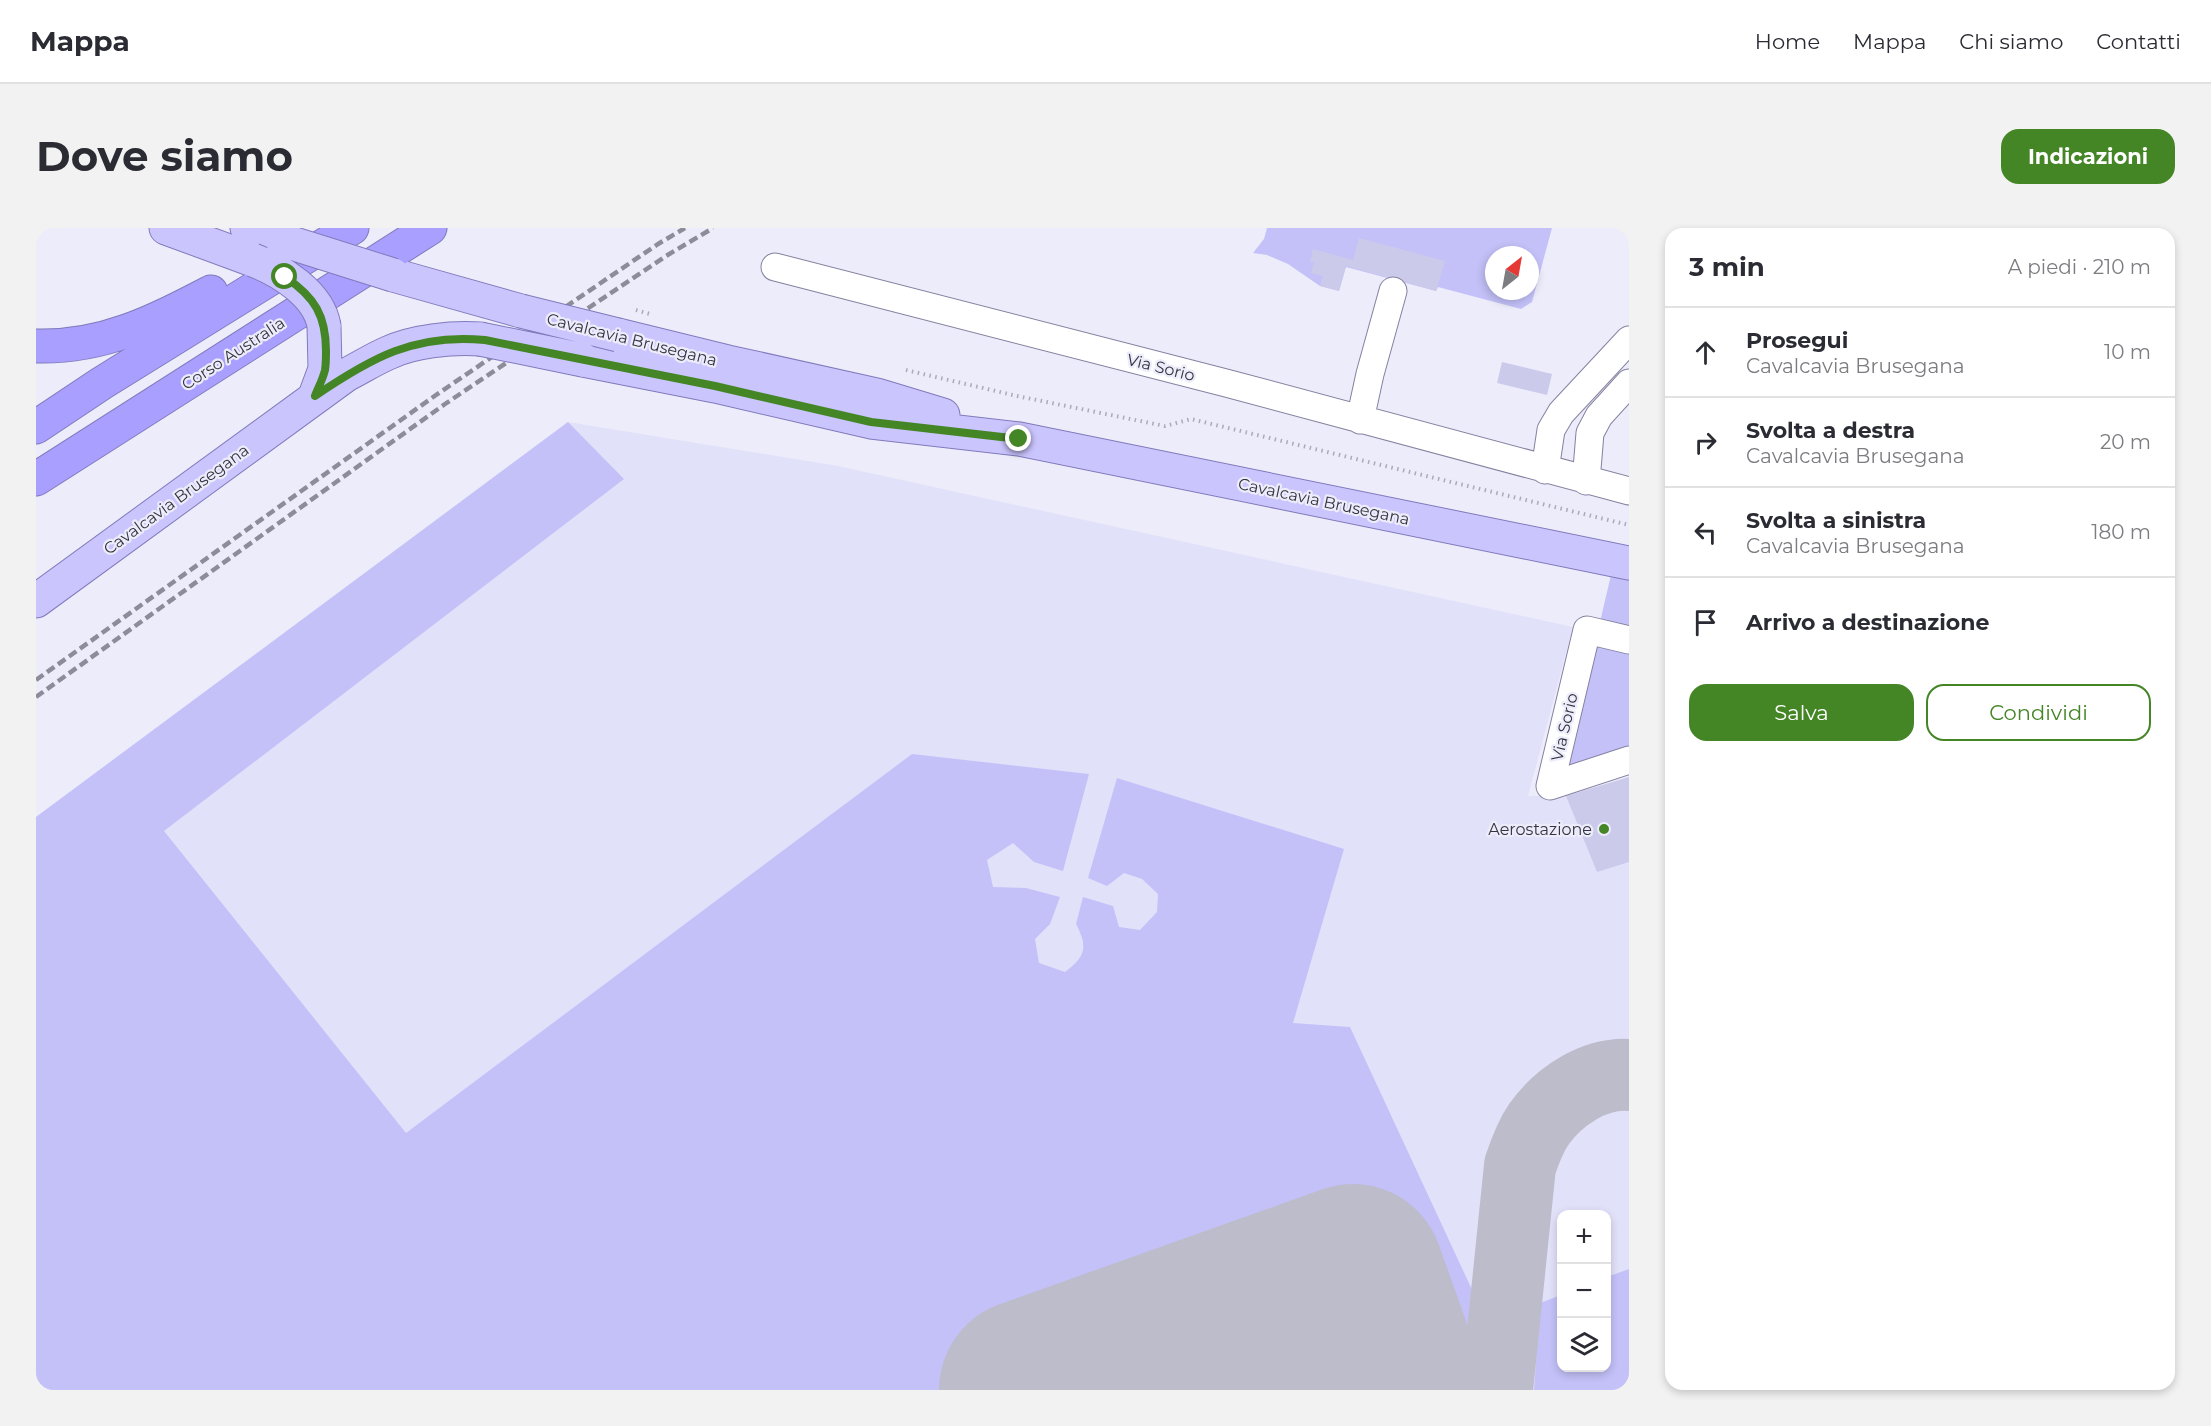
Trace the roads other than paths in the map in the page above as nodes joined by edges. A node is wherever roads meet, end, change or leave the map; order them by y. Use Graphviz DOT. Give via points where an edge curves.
graph roads {
  1 [pos="166,228"];
  2 [pos="247,228"];
  3 [pos="325,228"];
  4 [pos="352,228"];
  5 [pos="430,228"];
  6 [pos="775,267"];
  7 [pos="1393,291"];
  8 [pos="36,346"];
  9 [pos="1622,348"];
  10 [pos="1627,385"];
  11 [pos="315,396"];
  12 [pos="1360,420"];
  13 [pos="36,427"];
  14 [pos="105,435"];
  15 [pos="1019,439"];
  16 [pos="1545,470"];
  17 [pos="36,479"];
  18 [pos="1586,481"];
  19 [pos="36,488"];
  20 [pos="1629,492"];
  21 [pos="1629,563"];
  22 [pos="36,601"];
  23 [pos="1629,640"];
  24 [pos="1629,760"];
  1 -- 11 [label="main road, bridge" via="268,265 300,287 313,302 324,326 325,369"];
  2 -- 15 [label="main road, Cavalcavia Brusegana, bridge" via="521,311 877,395"];
  3 -- 8 [label="highway" via="258,269 156,320 89,343"];
  4 -- 13 [label="highway"];
  5 -- 14 [label="highway, Corso Australia"];
  6 -- 12 [label="street, Via Sorio"];
  7 -- 12 [label="street"];
  9 -- 16 [label="street" via="1561,413 1551,430"];
  10 -- 18 [label="street" via="1599,416 1590,433"];
  11 -- 15 [label="main road, Cavalcavia Brusegana, bridge" via="390,351 464,338 715,386 871,422"];
  11 -- 22 [label="main road, Cavalcavia Brusegana"];
  12 -- 16 [label="street, Via Sorio"];
  14 -- 17 [label="highway, Corso Australia"];
  14 -- 19 [label="highway"];
  15 -- 21 [label="main road, Cavalcavia Brusegana"];
  16 -- 18 [label="street, Via Sorio"];
  18 -- 20 [label="street, Via Sorio"];
  23 -- 24 [label="street, Via Sorio" via="1587,630 1550,786"];
}
